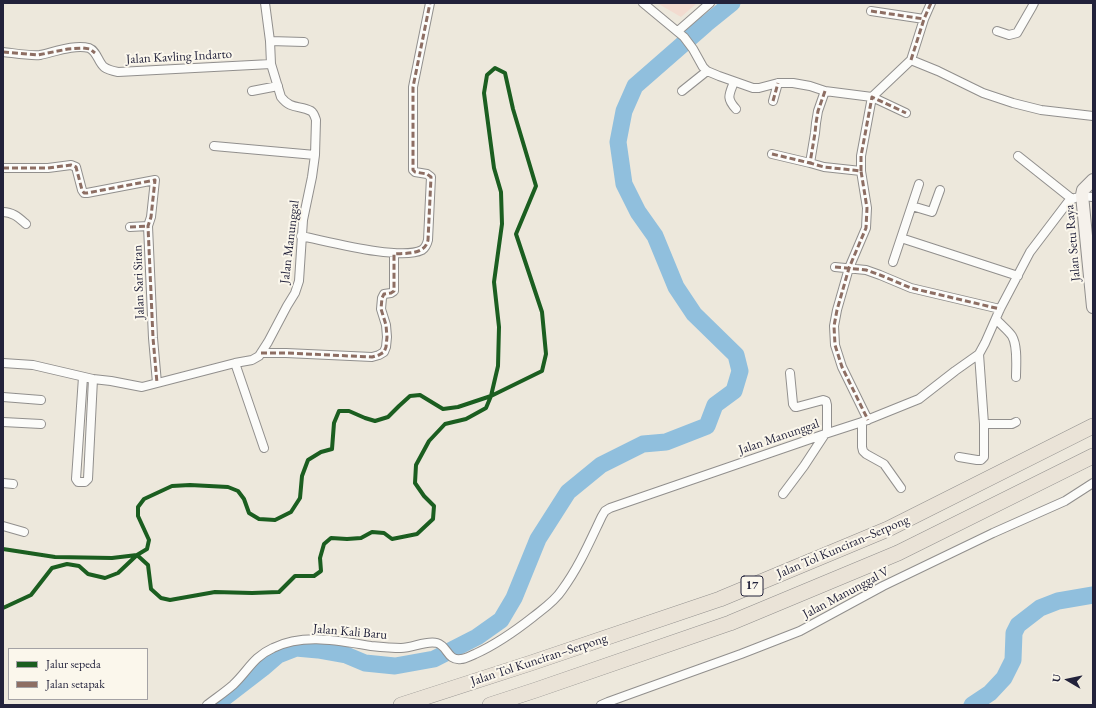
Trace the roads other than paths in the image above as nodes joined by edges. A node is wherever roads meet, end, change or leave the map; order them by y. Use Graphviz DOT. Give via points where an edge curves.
graph roads {
  1 [pos="265,3"];
  2 [pos="430,3"];
  3 [pos="643,3"];
  4 [pos="710,3"];
  5 [pos="931,3"];
  6 [pos="1034,3"];
  7 [pos="871,11"];
  8 [pos="924,19"];
  9 [pos="678,31"];
  10 [pos="997,31"];
  11 [pos="270,41"];
  12 [pos="304,42"];
  13 [pos="3,52"];
  14 [pos="911,60"];
  15 [pos="271,64"];
  16 [pos="707,71"];
  17 [pos="734,82"];
  18 [pos="778,83"];
  19 [pos="278,86"];
  20 [pos="252,91"];
  21 [pos="682,91"];
  22 [pos="824,91"];
  23 [pos="872,97"];
  24 [pos="773,101"];
  25 [pos="736,109"];
  26 [pos="906,113"];
  27 [pos="1093,116"];
  28 [pos="214,146"];
  29 [pos="772,154"];
  30 [pos="315,155"];
  31 [pos="1018,156"];
  32 [pos="810,163"];
  33 [pos="3,168"];
  34 [pos="861,171"];
  35 [pos="1093,180"];
  36 [pos="919,184"];
  37 [pos="940,190"];
  38 [pos="1082,197"];
  39 [pos="912,206"];
  40 [pos="3,212"];
  41 [pos="26,224"];
  42 [pos="148,226"];
  43 [pos="130,227"];
  44 [pos="301,236"];
  45 [pos="901,238"];
  46 [pos="394,254"];
  47 [pos="893,262"];
  48 [pos="835,267"];
  49 [pos="849,268"];
  50 [pos="1018,276"];
  51 [pos="1093,307"];
  52 [pos="1000,309"];
  53 [pos="996,320"];
  54 [pos="261,353"];
  55 [pos="978,354"];
  56 [pos="3,362"];
  57 [pos="234,363"];
  58 [pos="790,373"];
  59 [pos="83,377"];
  60 [pos="1016,377"];
  61 [pos="93,379"];
  62 [pos="157,383"];
  63 [pos="3,397"];
  64 [pos="41,400"];
  65 [pos="865,421"];
  66 [pos="3,422"];
  67 [pos="1016,422"];
  68 [pos="41,424"];
  69 [pos="984,424"];
  70 [pos="1090,428"];
  71 [pos="826,433"];
  72 [pos="264,448"];
  73 [pos="1093,456"];
  74 [pos="959,457"];
  75 [pos="3,483"];
  76 [pos="1093,483"];
  77 [pos="13,484"];
  78 [pos="901,488"];
  79 [pos="783,494"];
  80 [pos="3,526"];
  81 [pos="24,532"];
  82 [pos="442,645"];
  83 [pos="207,705"];
  84 [pos="401,705"];
  85 [pos="490,705"];
  86 [pos="601,705"];
  1 -- 11 [label="street, Jalan Manunggal"];
  2 -- 46 [label="street" via="414,87 413,170 431,177 428,243 421,250 412,253"];
  3 -- 9 [label="street"];
  4 -- 9 [label="street"];
  5 -- 8 [label="street"];
  6 -- 10 [label="street" via="1017,33 1009,35"];
  7 -- 8 [label="street"];
  8 -- 14 [label="street"];
  9 -- 16 [label="street"];
  11 -- 12 [label="street"];
  11 -- 15 [label="street, Jalan Manunggal"];
  13 -- 15 [label="street, Jalan Kavling Indarto" via="38,55 68,48 87,48 95,53 104,66 118,72"];
  14 -- 23 [label="street"];
  14 -- 27 [label="street" via="984,93 1013,103 1040,110"];
  15 -- 19 [label="street, Jalan Manunggal"];
  16 -- 17 [label="street"];
  16 -- 21 [label="street"];
  17 -- 18 [label="street" via="753,88"];
  17 -- 25 [label="street" via="729,99"];
  18 -- 22 [label="street" via="793,83"];
  18 -- 24 [label="street"];
  19 -- 20 [label="street"];
  19 -- 30 [label="street, Jalan Manunggal" via="284,102 315,115"];
  22 -- 23 [label="street"];
  22 -- 32 [label="street" via="818,111"];
  23 -- 26 [label="street"];
  23 -- 34 [label="street" via="861,156"];
  28 -- 30 [label="street"];
  29 -- 32 [label="street"];
  30 -- 44 [label="street, Jalan Manunggal"];
  31 -- 38 [label="street"];
  32 -- 34 [label="street"];
  33 -- 42 [label="street, Jalan Sari Siran" via="74,165 84,193 155,180"];
  34 -- 49 [label="street" via="867,221"];
  35 -- 38 [label="street, Jalan Setu Raya" via="1084,190"];
  36 -- 39 [label="street"];
  37 -- 39 [label="street" via="932,212"];
  38 -- 50 [label="street, Jalan Manunggal" via="1068,202 1030,252"];
  38 -- 51 [label="street, Jalan Setu Raya"];
  39 -- 45 [label="street"];
  40 -- 41 [label="street" via="14,215"];
  42 -- 43 [label="street"];
  42 -- 62 [label="street, Jalan Sari Siran"];
  44 -- 46 [label="street"];
  44 -- 54 [label="street, Jalan Manunggal" via="296,293"];
  45 -- 47 [label="street"];
  45 -- 50 [label="street"];
  46 -- 54 [label="street" via="394,291 384,294 382,298 381,309 387,337 384,352 372,357"];
  48 -- 49 [label="street"];
  49 -- 52 [label="street" via="880,274 911,288"];
  49 -- 65 [label="street" via="834,326 842,367"];
  50 -- 52 [label="street, Jalan Manunggal"];
  52 -- 53 [label="street, Jalan Manunggal"];
  53 -- 55 [label="street, Jalan Manunggal"];
  53 -- 60 [label="street" via="1014,341"];
  54 -- 57 [label="street" via="252,360"];
  55 -- 65 [label="street, Jalan Manunggal" via="919,399"];
  55 -- 69 [label="street"];
  56 -- 59 [label="street" via="33,365"];
  57 -- 62 [label="street"];
  57 -- 72 [label="street"];
  58 -- 71 [label="street" via="795,407 826,401"];
  59 -- 61 [label="street"];
  59 -- 61 [label="street" via="76,479 78,482 85,482 88,479"];
  61 -- 62 [label="street" via="142,387"];
  63 -- 64 [label="street"];
  65 -- 71 [label="street, Jalan Manunggal"];
  65 -- 78 [label="street" via="863,451 884,464"];
  66 -- 68 [label="street"];
  67 -- 69 [label="street"];
  69 -- 74 [label="street" via="983,458 977,460"];
  70 -- 84 [label="highway, Jalan Tol Kunciran–Serpong / 17" via="888,529 720,599"];
  71 -- 79 [label="street"];
  71 -- 82 [label="street, Jalan Manunggal" via="610,508 602,516 582,560 552,602 492,646 462,659 451,657"];
  73 -- 85 [label="highway, Jalan Tol Kunciran–Serpong / 17" via="898,553 730,623"];
  75 -- 77 [label="street"];
  76 -- 86 [label="street, Jalan Manunggal V" via="1065,501 883,586 800,630"];
  80 -- 81 [label="street"];
  82 -- 83 [label="street, Jalan Kali Baru" via="432,643 402,648 333,640 289,642 256,658 234,684"];
}
